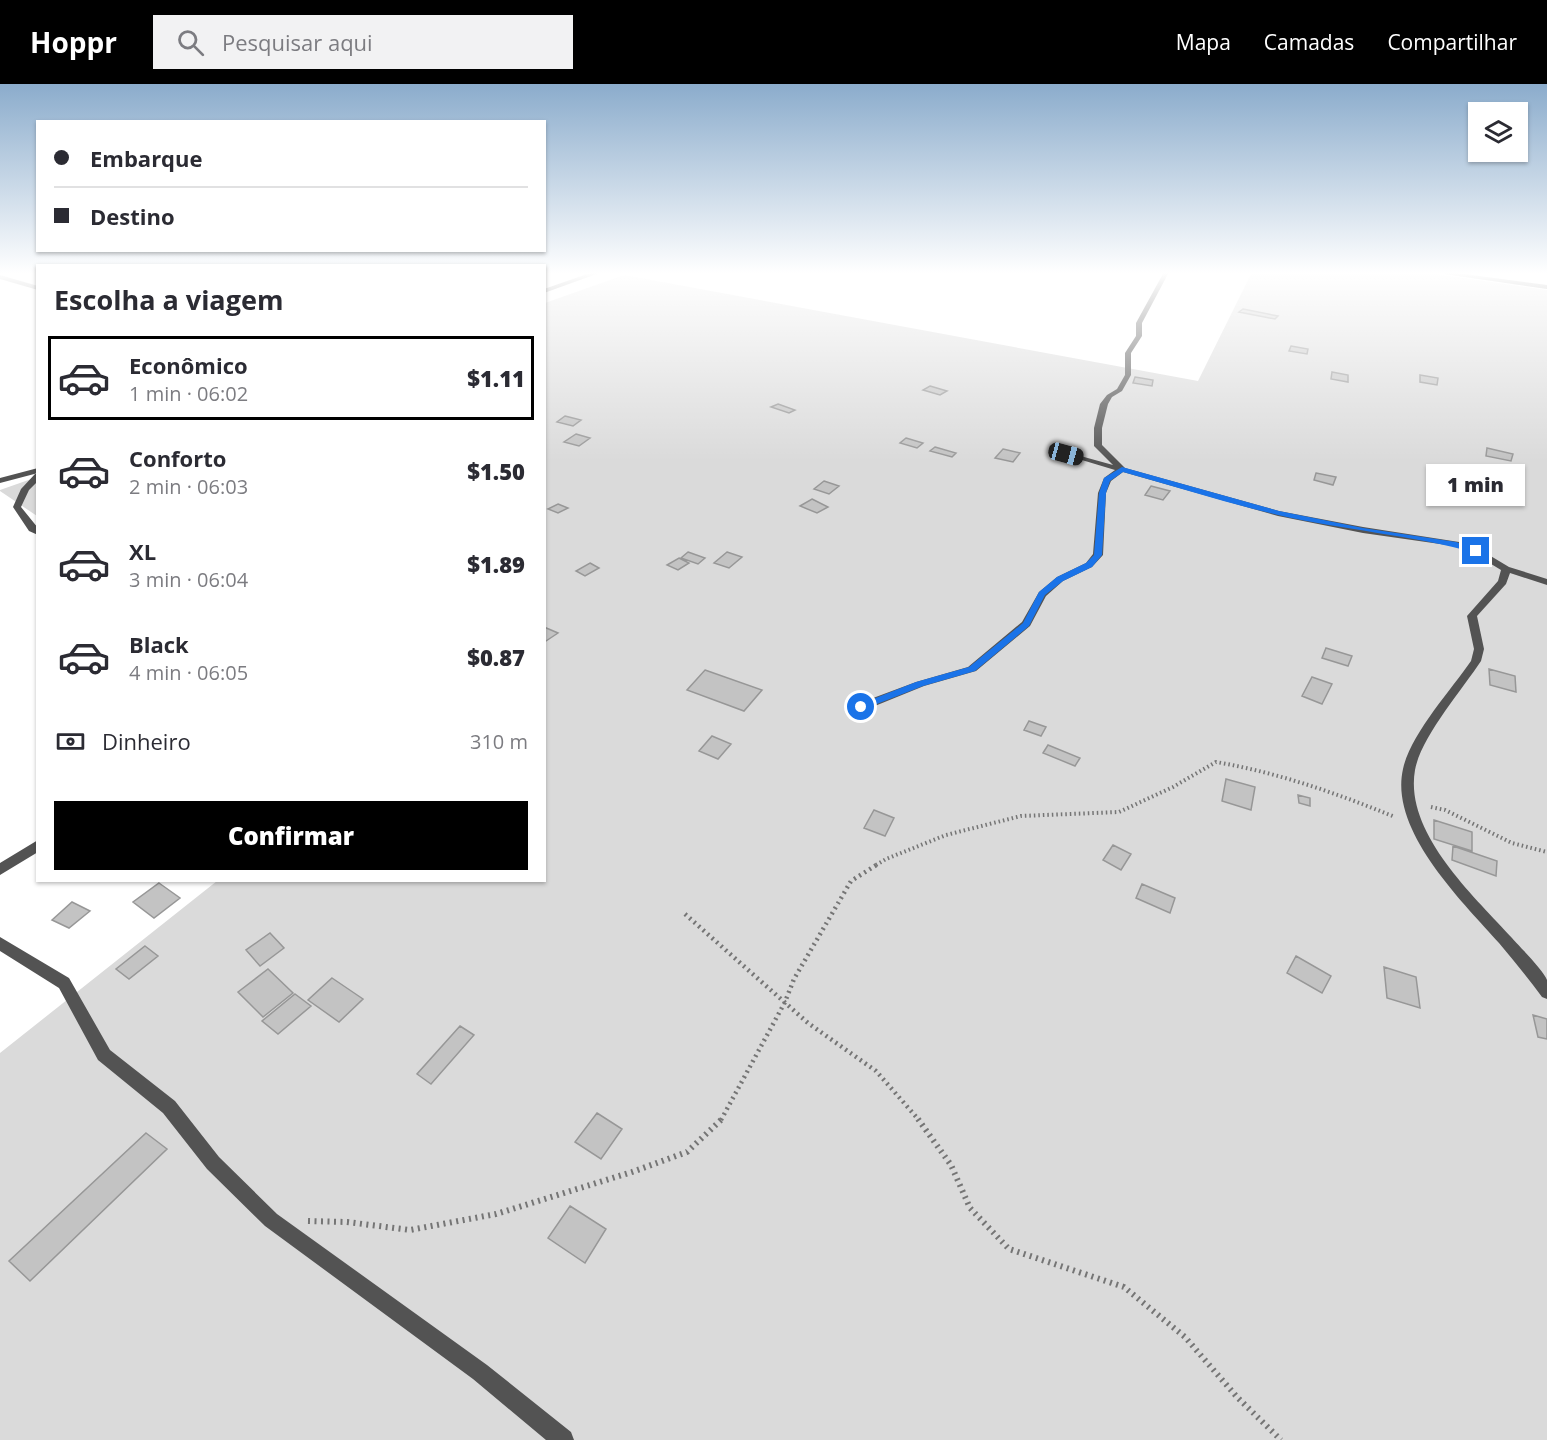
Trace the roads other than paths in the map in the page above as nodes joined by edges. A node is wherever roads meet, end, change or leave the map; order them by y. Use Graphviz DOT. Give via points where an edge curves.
graph roads {
  1 [pos="1139,335"];
  2 [pos="1066,454"];
  3 [pos="1122,469"];
  4 [pos="36,471"];
  5 [pos="36,478"];
  6 [pos="0,481"];
  7 [pos="36,531"];
  8 [pos="1506,569"];
  9 [pos="1547,582"];
  10 [pos="861,707"];
  11 [pos="36,846"];
  12 [pos="0,870"];
  13 [pos="0,943"];
  14 [pos="1547,992"];
  15 [pos="563,1440"];
  1 -- 3 [label="street" via="1128,353 1128,375 1120,390 1104,404 1098,428 1098,446"];
  2 -- 3 [label="street"];
  3 -- 8 [label="street" via="1278,513 1456,544"];
  3 -- 10 [label="street" via="1107,480 1102,493 1098,555 1089,565 1060,579 1042,594 1026,624 972,669"];
  4 -- 6 [label="street"];
  5 -- 7 [label="street" via="25,489 17,507"];
  8 -- 9 [label="street"];
  8 -- 14 [label="street" via="1503,582 1472,616 1479,649 1476,661 1417,748 1408,772 1409,803 1427,845 1461,893"];
  11 -- 12 [label="street"];
  13 -- 15 [label="street" via="64,983 104,1054 169,1107 213,1163 271,1220 480,1372"];
}
